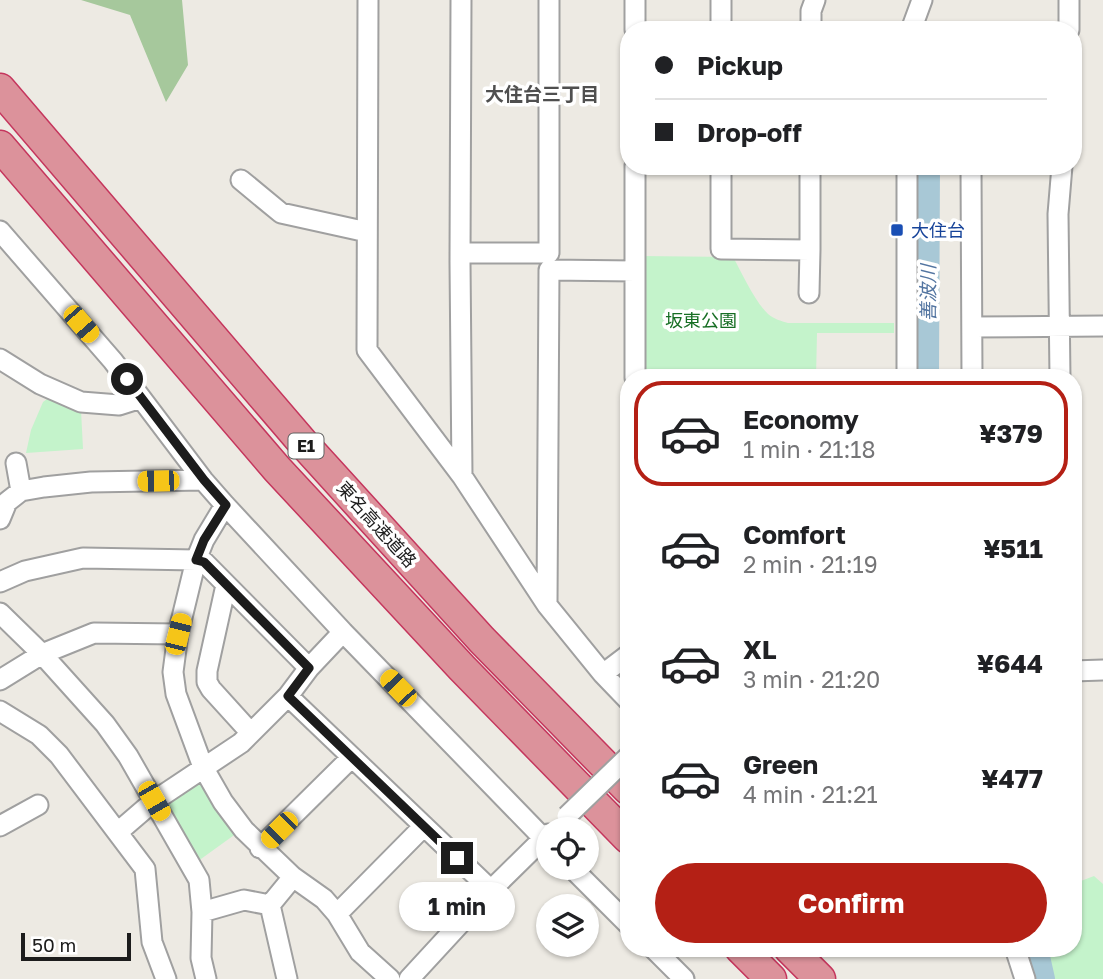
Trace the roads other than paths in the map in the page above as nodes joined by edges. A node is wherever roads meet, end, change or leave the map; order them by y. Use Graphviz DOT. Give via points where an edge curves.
graph roads {
  1 [pos="368,0"];
  2 [pos="461,0"];
  3 [pos="549,0"];
  4 [pos="635,0"];
  5 [pos="721,0"];
  6 [pos="815,0"];
  7 [pos="922,0"];
  8 [pos="1069,0"];
  9 [pos="635,21"];
  10 [pos="721,21"];
  11 [pos="811,21"];
  12 [pos="915,21"];
  13 [pos="1069,21"];
  14 [pos="0,89"];
  15 [pos="0,146"];
  16 [pos="635,175"];
  17 [pos="721,175"];
  18 [pos="810,175"];
  19 [pos="907,175"];
  20 [pos="971,175"];
  21 [pos="1061,175"];
  22 [pos="241,180"];
  23 [pos="367,230"];
  24 [pos="0,231"];
  25 [pos="810,250"];
  26 [pos="460,253"];
  27 [pos="635,271"];
  28 [pos="809,293"];
  29 [pos="1060,326"];
  30 [pos="1103,326"];
  31 [pos="972,327"];
  32 [pos="0,359"];
  33 [pos="635,369"];
  34 [pos="907,369"];
  35 [pos="972,369"];
  36 [pos="1060,369"];
  37 [pos="141,398"];
  38 [pos="16,463"];
  39 [pos="462,477"];
  40 [pos="204,480"];
  41 [pos="7,503"];
  42 [pos="226,505"];
  43 [pos="196,560"];
  44 [pos="0,582"];
  45 [pos="226,585"];
  46 [pos="547,605"];
  47 [pos="0,613"];
  48 [pos="343,632"];
  49 [pos="178,634"];
  50 [pos="42,654"];
  51 [pos="620,660"];
  52 [pos="309,668"];
  53 [pos="1103,670"];
  54 [pos="1082,671"];
  55 [pos="603,674"];
  56 [pos="0,680"];
  57 [pos="620,692"];
  58 [pos="288,696"];
  59 [pos="0,712"];
  60 [pos="251,733"];
  61 [pos="352,757"];
  62 [pos="620,765"];
  63 [pos="203,767"];
  64 [pos="620,781"];
  65 [pos="154,801"];
  66 [pos="38,805"];
  67 [pos="566,817"];
  68 [pos="536,824"];
  69 [pos="0,826"];
  70 [pos="424,826"];
  71 [pos="620,830"];
  72 [pos="118,832"];
  73 [pos="536,847"];
  74 [pos="260,848"];
  75 [pos="293,877"];
  76 [pos="584,880"];
  77 [pos="491,890"];
  78 [pos="270,905"];
  79 [pos="202,912"];
  80 [pos="337,914"];
  81 [pos="620,916"];
  82 [pos="662,957"];
  83 [pos="749,957"];
  84 [pos="798,957"];
  85 [pos="1018,957"];
  86 [pos="166,979"];
  87 [pos="206,979"];
  88 [pos="287,979"];
  89 [pos="390,979"];
  90 [pos="409,979"];
  91 [pos="684,979"];
  92 [pos="771,979"];
  93 [pos="820,979"];
  94 [pos="1025,979"];
  1 -- 23 [label="street"];
  2 -- 26 [label="street"];
  3 -- 26 [label="street" via="549,253"];
  4 -- 9 [label="street"];
  5 -- 10 [label="street"];
  6 -- 11 [label="street"];
  7 -- 12 [label="street"];
  8 -- 13 [label="street"];
  14 -- 64 [label="highway, 東名高速道路 / E1" via="303,443 482,640"];
  15 -- 71 [label="highway, 東名高速道路 / E1" via="277,469"];
  16 -- 27 [label="street"];
  17 -- 25 [label="street" via="721,249"];
  18 -- 25 [label="street"];
  19 -- 34 [label="street"];
  20 -- 31 [label="street"];
  21 -- 29 [label="street"];
  22 -- 23 [label="street" via="281,213"];
  23 -- 39 [label="street" via="367,350"];
  24 -- 37 [label="street"];
  25 -- 28 [label="street"];
  26 -- 39 [label="street"];
  27 -- 33 [label="street"];
  27 -- 46 [label="street" via="549,270"];
  29 -- 30 [label="street"];
  29 -- 31 [label="street"];
  29 -- 36 [label="street"];
  31 -- 35 [label="street"];
  32 -- 37 [label="street" via="37,390 81,402 119,405"];
  37 -- 40 [label="street"];
  38 -- 41 [label="street"];
  39 -- 46 [label="street"];
  40 -- 41 [label="street" via="44,487"];
  40 -- 42 [label="street"];
  42 -- 43 [label="street"];
  42 -- 48 [label="street"];
  43 -- 44 [label="street" via="83,558 25,571"];
  43 -- 45 [label="street" via="204,562"];
  43 -- 49 [label="street"];
  45 -- 52 [label="street"];
  45 -- 60 [label="street" via="207,682"];
  46 -- 55 [label="street"];
  47 -- 50 [label="street"];
  48 -- 52 [label="street"];
  48 -- 68 [label="street"];
  49 -- 50 [label="street" via="94,633"];
  49 -- 63 [label="street" via="173,672 176,694"];
  50 -- 56 [label="street"];
  50 -- 65 [label="street" via="105,724"];
  51 -- 55 [label="street"];
  52 -- 58 [label="street"];
  53 -- 54 [label="street"];
  55 -- 57 [label="street"];
  58 -- 60 [label="street"];
  58 -- 61 [label="street"];
  59 -- 72 [label="street" via="39,735 59,755"];
  60 -- 63 [label="street"];
  61 -- 70 [label="street"];
  61 -- 74 [label="street"];
  62 -- 67 [label="street, bridge"];
  63 -- 65 [label="street"];
  63 -- 74 [label="street" via="223,802"];
  65 -- 72 [label="street"];
  65 -- 79 [label="street" via="199,880"];
  66 -- 69 [label="street"];
  70 -- 77 [label="street"];
  70 -- 80 [label="street"];
  72 -- 86 [label="street" via="145,869 152,942"];
  73 -- 77 [label="street"];
  74 -- 75 [label="street"];
  75 -- 78 [label="street"];
  75 -- 80 [label="street"];
  76 -- 81 [label="street"];
  77 -- 90 [label="street"];
  78 -- 79 [label="street" via="244,900"];
  78 -- 88 [label="street"];
  79 -- 87 [label="street" via="201,958"];
  80 -- 89 [label="street" via="360,952"];
  82 -- 91 [label="street"];
  83 -- 92 [label="highway"];
  84 -- 93 [label="highway"];
  85 -- 94 [label="street"];
}
